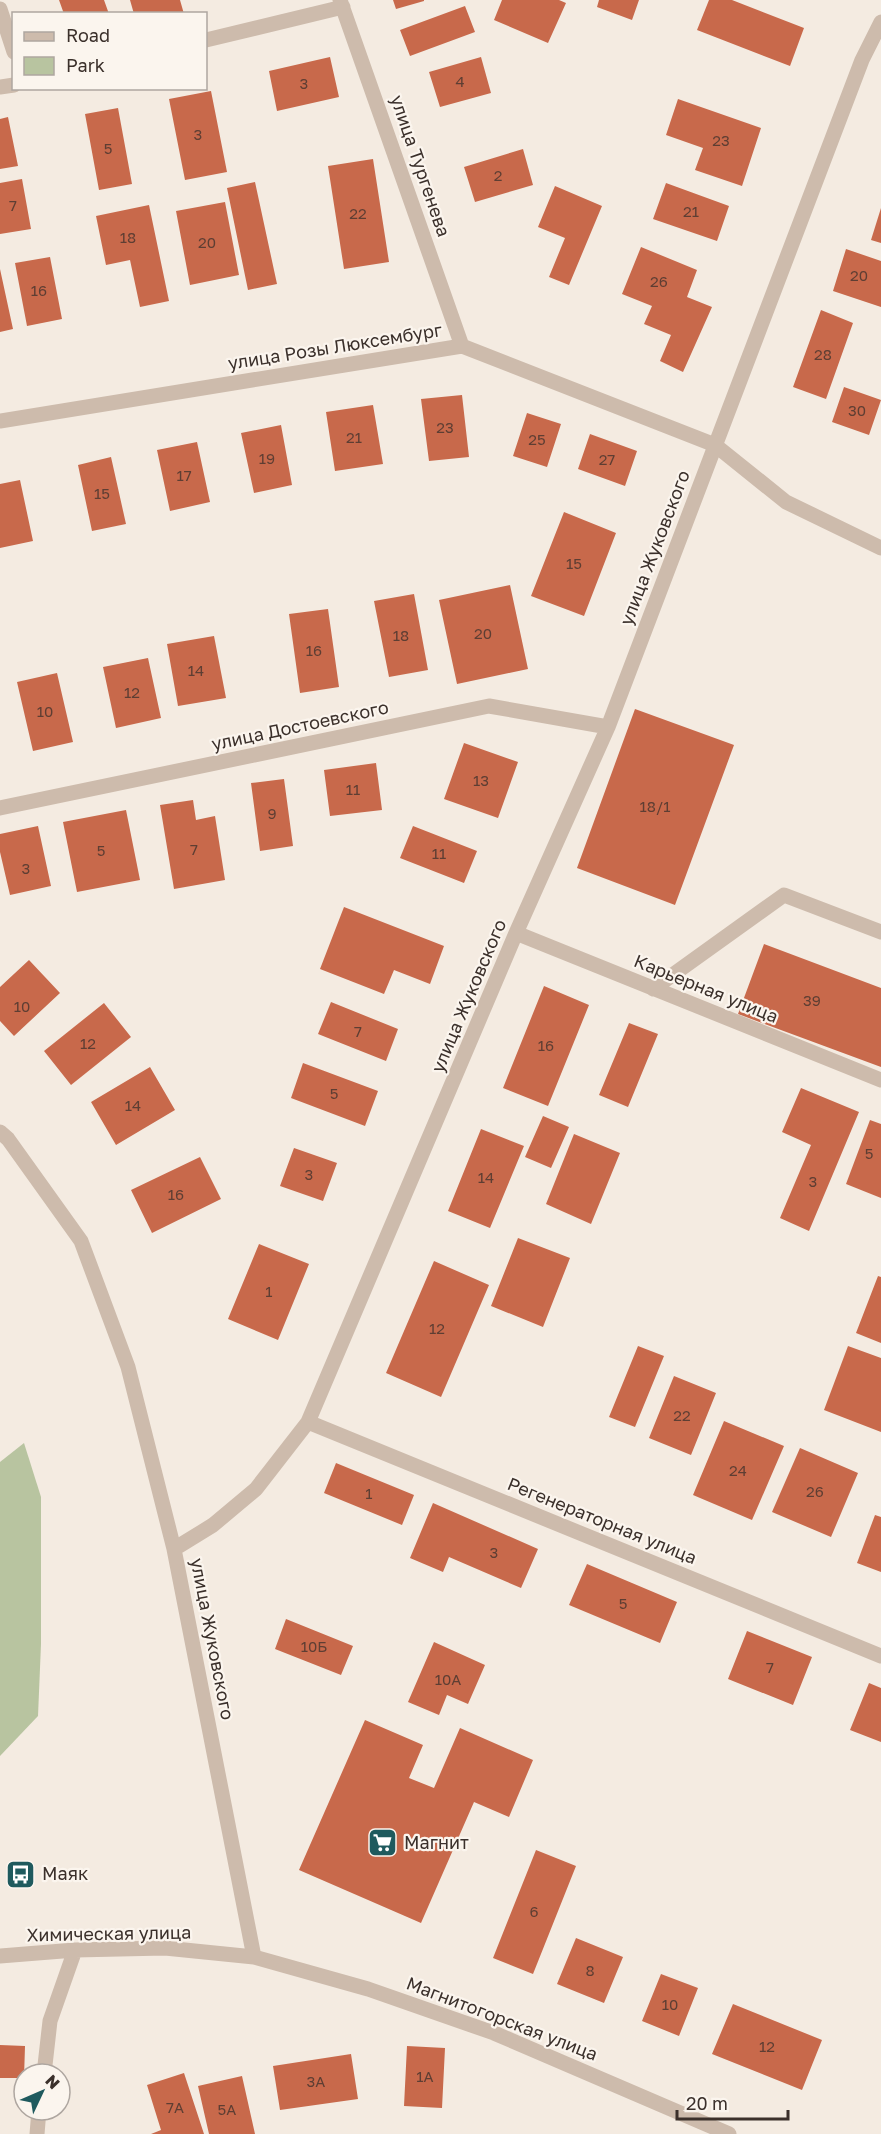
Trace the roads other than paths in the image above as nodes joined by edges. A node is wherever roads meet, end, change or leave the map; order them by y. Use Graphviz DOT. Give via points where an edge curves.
graph roads {
  1 [pos="341,4"];
  2 [pos="0,9"];
  3 [pos="881,22"];
  4 [pos="207,40"];
  5 [pos="12,46"];
  6 [pos="462,346"];
  7 [pos="0,421"];
  8 [pos="715,445"];
  9 [pos="881,548"];
  10 [pos="608,727"];
  11 [pos="0,808"];
  12 [pos="881,932"];
  13 [pos="516,933"];
  14 [pos="653,989"];
  15 [pos="881,1080"];
  16 [pos="0,1132"];
  17 [pos="308,1422"];
  18 [pos="174,1549"];
  19 [pos="881,1656"];
  20 [pos="75,1950"];
  21 [pos="0,1956"];
  22 [pos="254,1957"];
  23 [pos="45,2062"];
  24 [pos="729,2134"];
  1 -- 4 [label="street"];
  1 -- 6 [label="street, улица Тургенева"];
  2 -- 5 [label="street"];
  3 -- 8 [label="street, улица Жуковского" via="862,60"];
  6 -- 7 [label="street, улица Розы Люксембург"];
  6 -- 8 [label="street, улица Розы Люксембург"];
  8 -- 9 [label="street, улица Розы Люксембург" via="786,502"];
  8 -- 10 [label="street, улица Жуковского"];
  10 -- 11 [label="street, улица Достоевского" via="489,706"];
  10 -- 13 [label="street, улица Жуковского"];
  12 -- 14 [label="street" via="784,895"];
  13 -- 14 [label="street, Карьерная улица"];
  13 -- 17 [label="street, улица Жуковского"];
  14 -- 15 [label="street, Карьерная улица"];
  16 -- 18 [label="street" via="81,1241 128,1367"];
  17 -- 18 [label="street, улица Жуковского" via="256,1489 213,1525"];
  17 -- 19 [label="street, Регенераторная улица"];
  18 -- 22 [label="street, улица Жуковского"];
  20 -- 21 [label="street, Химическая улица"];
  20 -- 22 [label="street, Химическая улица" via="165,1948"];
  20 -- 23 [label="street" via="50,2020"];
  22 -- 24 [label="street, Магнитогорская улица" via="368,1989 494,2033"];
}
